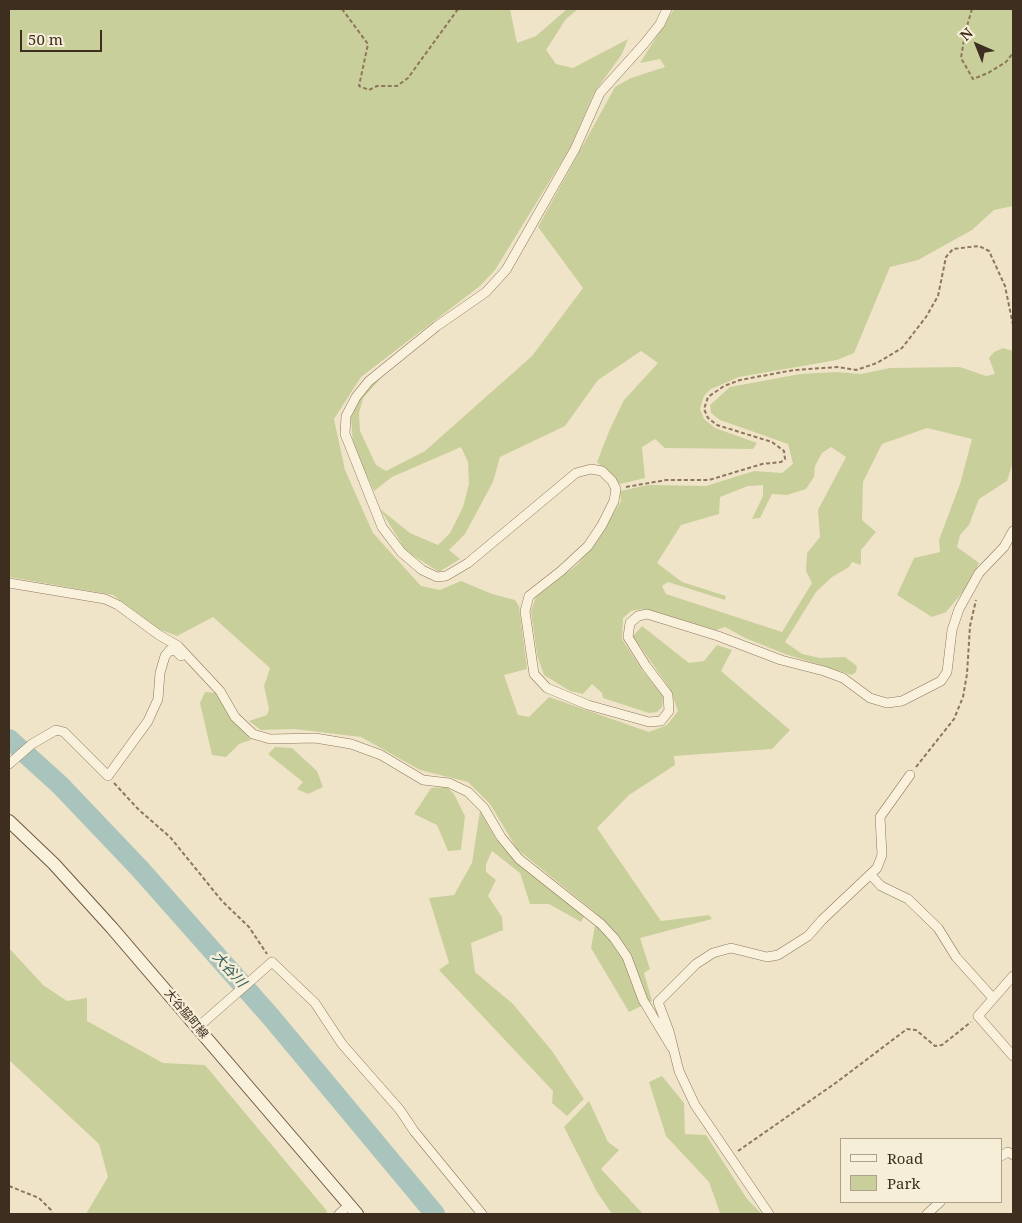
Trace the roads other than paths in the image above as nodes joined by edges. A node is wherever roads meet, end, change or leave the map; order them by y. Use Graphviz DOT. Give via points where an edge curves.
graph roads {
  1 [pos="667,9"];
  2 [pos="1013,531"];
  3 [pos="9,583"];
  4 [pos="196,664"];
  5 [pos="9,764"];
  6 [pos="910,775"];
  7 [pos="9,821"];
  8 [pos="871,875"];
  9 [pos="1013,976"];
  10 [pos="992,997"];
  11 [pos="197,1028"];
  12 [pos="672,1048"];
  13 [pos="1013,1056"];
  14 [pos="1002,1155"];
  15 [pos="1013,1155"];
  16 [pos="939,1203"];
  17 [pos="348,1211"];
  18 [pos="482,1214"];
  19 [pos="769,1214"];
  20 [pos="927,1214"];
  1 -- 2 [label="street" via="660,24 600,93 575,149 506,270 486,292 436,326 369,381 356,397 346,416 345,434 382,527 401,552 422,570 437,577 446,576 468,563 576,473 602,470 616,489 610,509 588,546 529,596 525,611 532,665 534,674 547,688 588,705 649,722 661,721 670,711 668,695 628,636 630,623 647,614 843,678 870,698 887,703 902,701 941,681 947,672 952,630 959,609 974,582 1004,547"];
  3 -- 4 [label="street" via="118,604 178,646"];
  4 -- 5 [label="street" via="187,662 176,651 170,650 165,656 158,699 148,720 108,776 64,732 56,730"];
  4 -- 12 [label="street" via="220,691 235,717 253,734 270,739 315,738 351,744 381,755 423,780 449,782 468,792 484,808 501,838 520,859 614,938 627,957 643,1000"];
  6 -- 8 [label="street" via="880,817 882,855 878,868"];
  7 -- 11 [label="main road, 大谷脇町線" via="106,921"];
  8 -- 10 [label="street" via="881,886 908,899 938,928 956,958"];
  8 -- 12 [label="street" via="808,936 778,955 767,956 731,948 713,953 696,964 658,1002 670,1031"];
  9 -- 10 [label="street"];
  10 -- 13 [label="street" via="978,1016"];
  11 -- 17 [label="main road, 大谷脇町線"];
  11 -- 18 [label="street" via="272,962 315,1003 342,1044 400,1110"];
  12 -- 19 [label="street" via="695,1105"];
  14 -- 15 [label="street" via="1008,1152"];
  16 -- 20 [label="street"];
}
